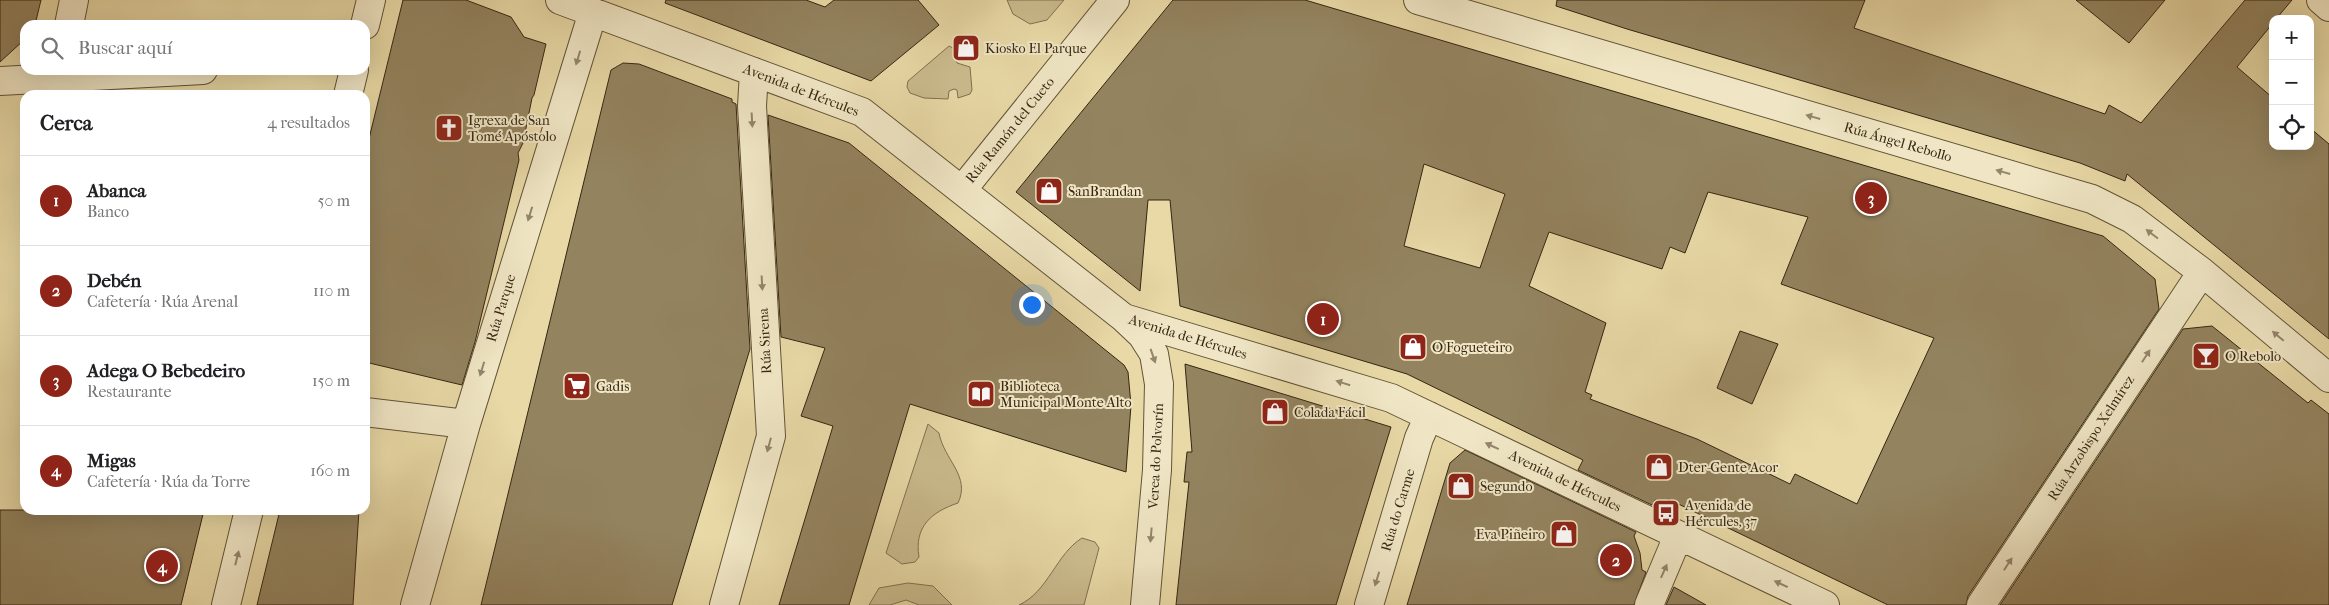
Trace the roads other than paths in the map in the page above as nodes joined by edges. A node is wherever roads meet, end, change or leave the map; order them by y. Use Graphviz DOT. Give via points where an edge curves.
graph roads {
  1 [pos="74,0"];
  2 [pos="371,0"];
  3 [pos="560,0"];
  4 [pos="1116,0"];
  5 [pos="1418,0"];
  6 [pos="2321,0"];
  7 [pos="2329,7"];
  8 [pos="593,12"];
  9 [pos="69,20"];
  10 [pos="366,20"];
  11 [pos="754,72"];
  12 [pos="48,75"];
  13 [pos="353,75"];
  14 [pos="0,81"];
  15 [pos="349,90"];
  16 [pos="962,190"];
  17 [pos="2202,272"];
  18 [pos="1124,318"];
  19 [pos="2329,378"];
  20 [pos="370,413"];
  21 [pos="1430,416"];
  22 [pos="466,424"];
  23 [pos="248,515"];
  24 [pos="1678,536"];
  25 [pos="226,605"];
  26 [pos="415,605"];
  27 [pos="724,605"];
  28 [pos="1145,605"];
  29 [pos="1369,605"];
  30 [pos="1648,605"];
  31 [pos="1825,605"];
  32 [pos="1981,605"];
  1 -- 9 [label="street"];
  2 -- 10 [label="street"];
  3 -- 8 [label="street, Avenida de Hércules"];
  4 -- 16 [label="street, Rúa Ramón del Cueto"];
  17 -- 5 [label="street, Rúa Ángel Rebollo, one-way" via="2132,219 2092,199"];
  6 -- 7 [label="street"];
  8 -- 11 [label="street, Avenida de Hércules"];
  8 -- 22 [label="street, Rúa Parque, one-way"];
  11 -- 16 [label="street, Avenida de Hércules" via="862,112"];
  11 -- 27 [label="street, Rúa Sirena, one-way" via="752,106 771,436"];
  12 -- 14 [label="street"];
  13 -- 15 [label="street"];
  16 -- 18 [label="street, Avenida de Hércules"];
  19 -- 17 [label="street, Rúa Ángel Rebollo, one-way"];
  32 -- 17 [label="street, Rúa Arzobispo Xelmírez, one-way"];
  21 -- 18 [label="street, Avenida de Hércules, one-way" via="1391,398"];
  18 -- 28 [label="street, Verea do Polvorín, one-way" via="1142,335 1154,354 1159,384 1157,470"];
  20 -- 22 [label="street"];
  24 -- 21 [label="street, Avenida de Hércules, one-way"];
  21 -- 29 [label="street, Rúa do Carme, one-way" via="1419,438"];
  22 -- 26 [label="street, Rúa Parque"];
  25 -- 23 [label="street, one-way"];
  30 -- 24 [label="street, one-way"];
  31 -- 24 [label="street, Avenida de Hércules, one-way"];
}
